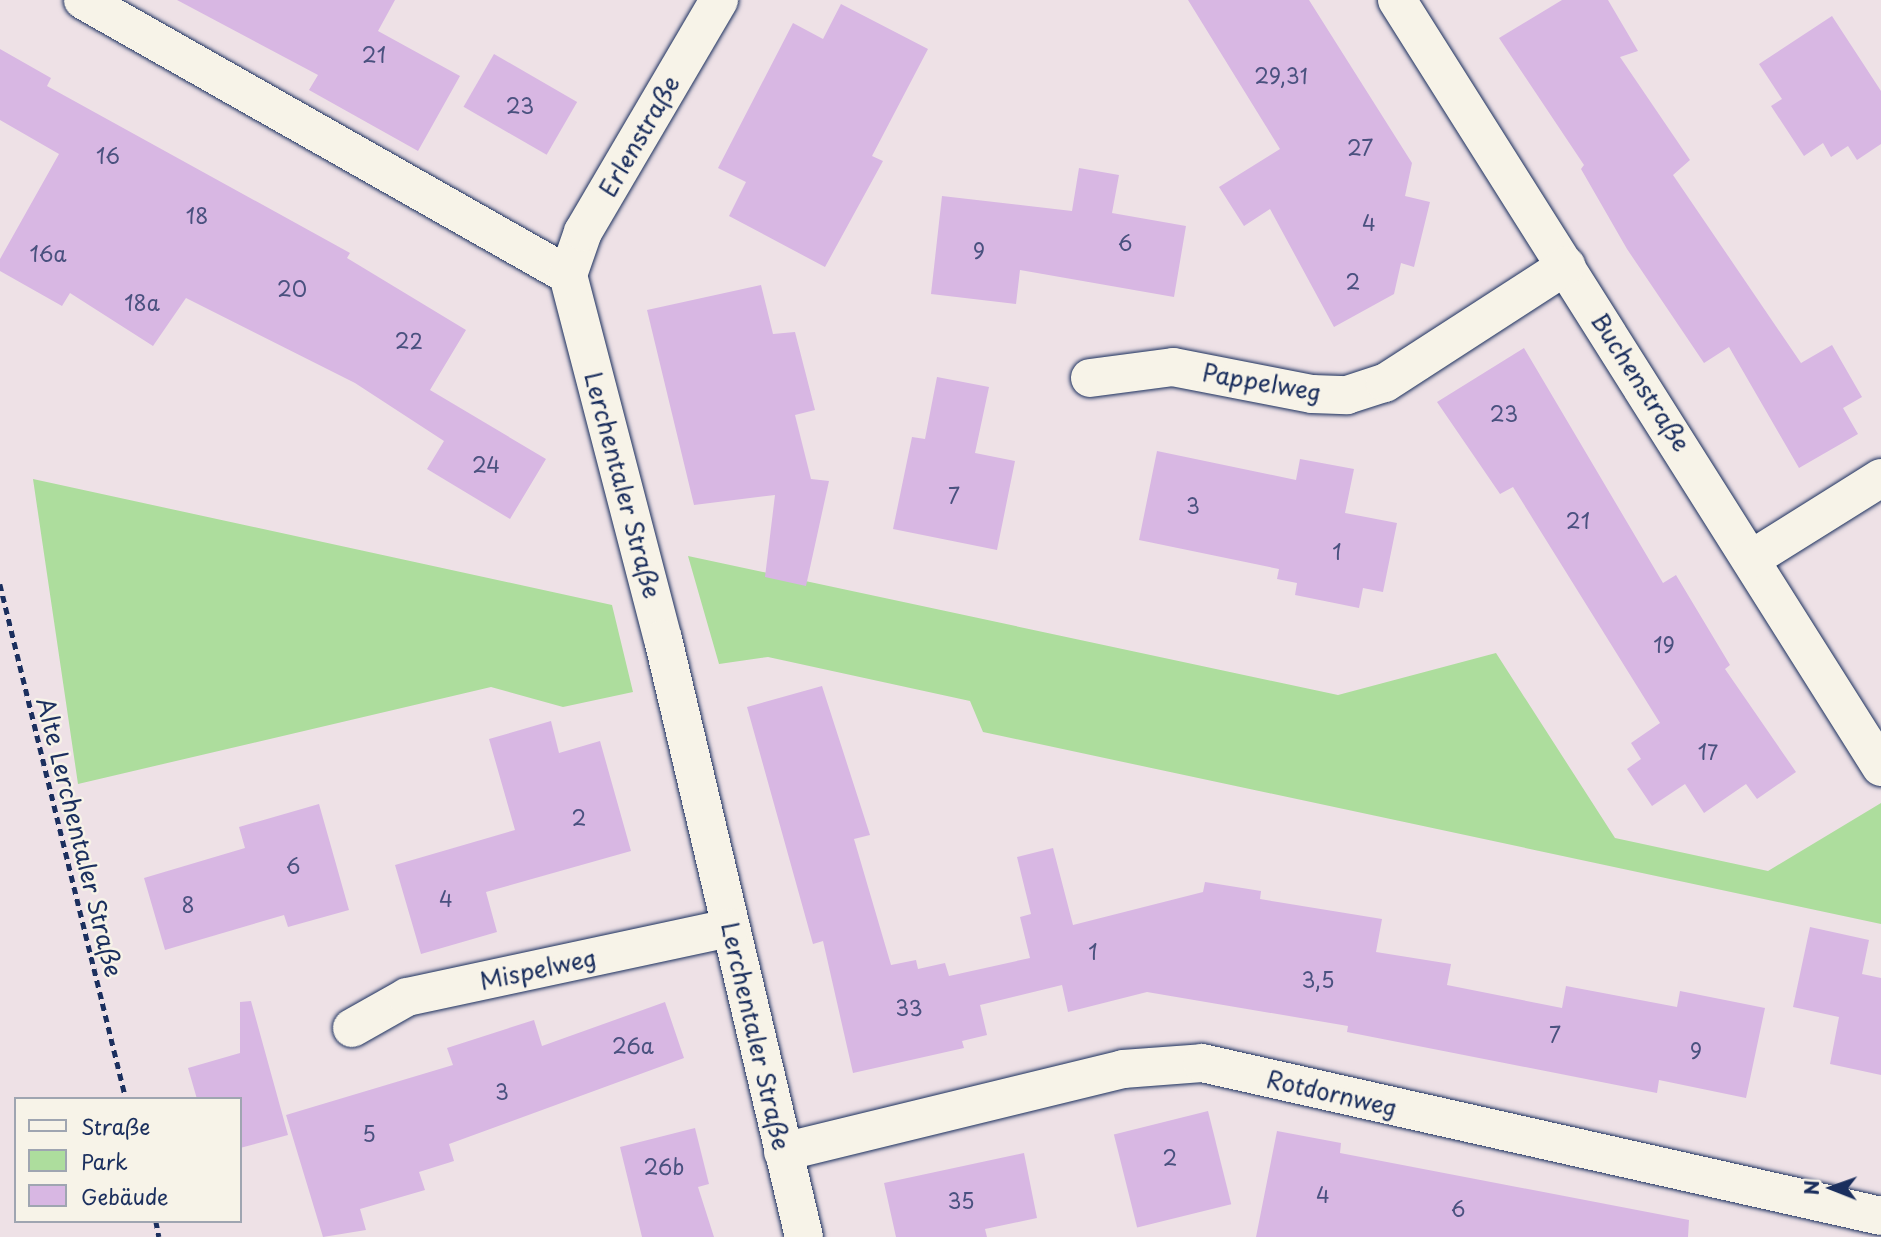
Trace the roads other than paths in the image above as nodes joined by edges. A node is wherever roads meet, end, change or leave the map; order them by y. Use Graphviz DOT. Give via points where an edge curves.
graph roads {
  1 [pos="83,0"];
  2 [pos="719,0"];
  3 [pos="1397,0"];
  4 [pos="1566,266"];
  5 [pos="568,275"];
  6 [pos="1090,378"];
  7 [pos="1881,478"];
  8 [pos="1753,558"];
  9 [pos="1881,767"];
  10 [pos="730,928"];
  11 [pos="352,1028"];
  12 [pos="783,1152"];
  13 [pos="1881,1216"];
  14 [pos="804,1237"];
  1 -- 5 [label="street"];
  2 -- 5 [label="street, Erlenstraße" via="583,232"];
  3 -- 4 [label="street, Buchenstraße"];
  4 -- 6 [label="street, Pappelweg" via="1385,383 1347,395 1312,394 1173,367"];
  4 -- 8 [label="street, Buchenstraße"];
  5 -- 10 [label="street, Lerchentaler Straße"];
  7 -- 8 [label="street"];
  8 -- 9 [label="street, Buchenstraße"];
  10 -- 11 [label="street, Mispelweg" via="407,997"];
  10 -- 12 [label="street, Lerchentaler Straße"];
  12 -- 13 [label="street, Rotdornweg" via="1123,1069 1202,1063"];
  12 -- 14 [label="street, Lerchentaler Straße"];
}
